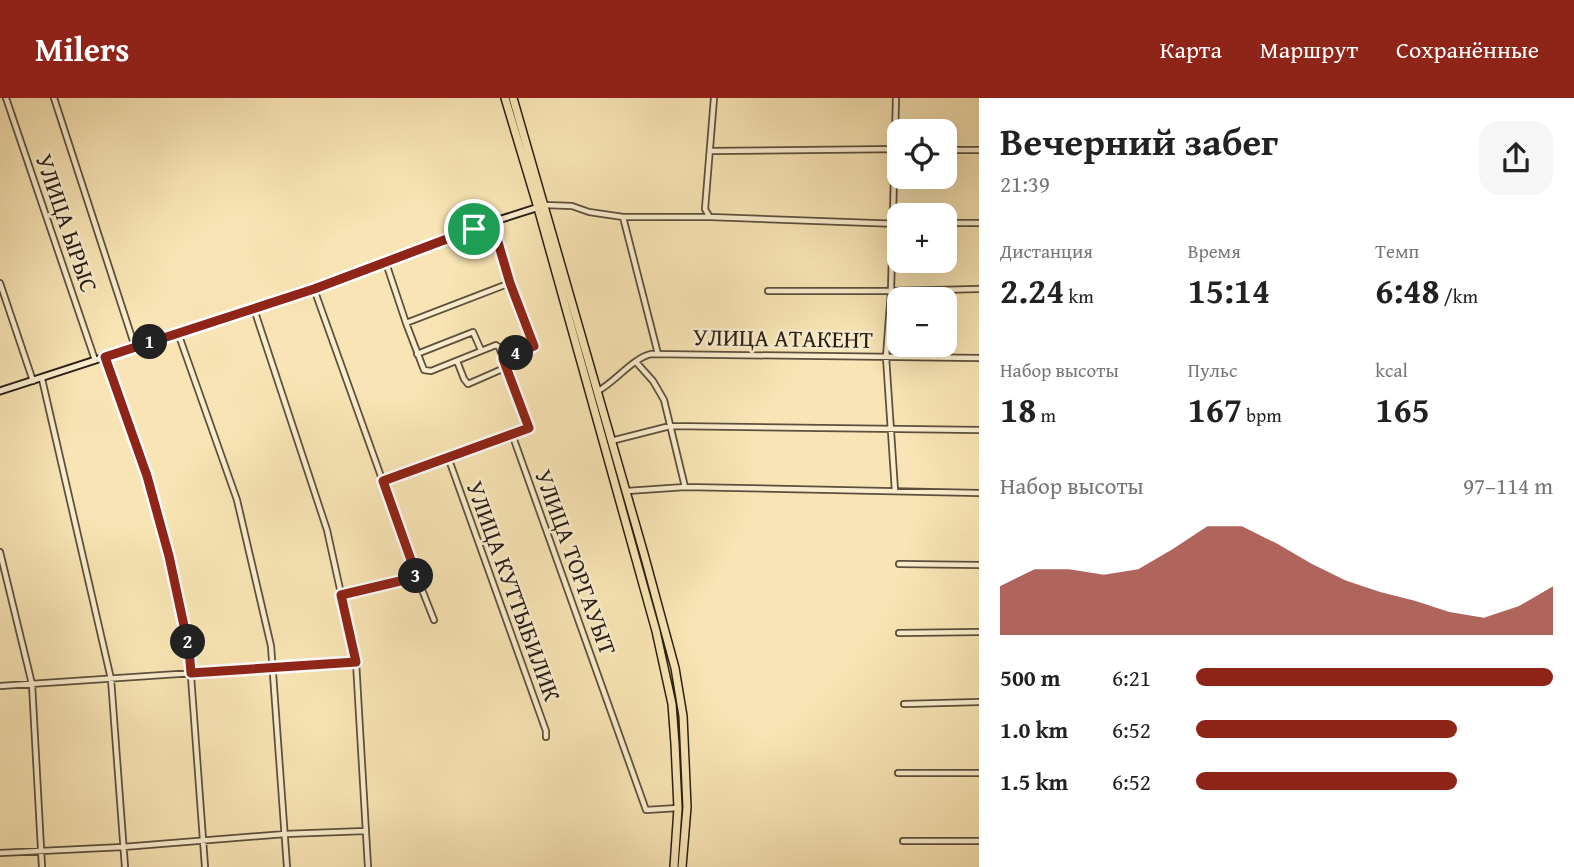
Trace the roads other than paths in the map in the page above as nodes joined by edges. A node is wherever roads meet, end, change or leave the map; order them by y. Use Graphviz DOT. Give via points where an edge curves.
graph roads {
  1 [pos="6,98"];
  2 [pos="54,98"];
  3 [pos="505,98"];
  4 [pos="513,98"];
  5 [pos="713,98"];
  6 [pos="896,98"];
  7 [pos="896,119"];
  8 [pos="887,149"];
  9 [pos="957,150"];
  10 [pos="979,150"];
  11 [pos="710,151"];
  12 [pos="541,206"];
  13 [pos="623,217"];
  14 [pos="710,217"];
  15 [pos="492,222"];
  16 [pos="957,223"];
  17 [pos="979,223"];
  18 [pos="887,224"];
  19 [pos="386,263"];
  20 [pos="0,283"];
  21 [pos="510,283"];
  22 [pos="314,289"];
  23 [pos="979,289"];
  24 [pos="957,290"];
  25 [pos="768,291"];
  26 [pos="887,291"];
  27 [pos="254,309"];
  28 [pos="406,323"];
  29 [pos="178,333"];
  30 [pos="887,344"];
  31 [pos="135,347"];
  32 [pos="481,350"];
  33 [pos="417,354"];
  34 [pos="658,354"];
  35 [pos="105,357"];
  36 [pos="886,357"];
  37 [pos="979,358"];
  38 [pos="95,359"];
  39 [pos="503,359"];
  40 [pos="457,361"];
  41 [pos="636,362"];
  42 [pos="507,367"];
  43 [pos="42,379"];
  44 [pos="33,381"];
  45 [pos="0,391"];
  46 [pos="598,391"];
  47 [pos="670,426"];
  48 [pos="891,428"];
  49 [pos="979,430"];
  50 [pos="512,434"];
  51 [pos="611,441"];
  52 [pos="448,457"];
  53 [pos="383,481"];
  54 [pos="685,487"];
  55 [pos="626,491"];
  56 [pos="895,491"];
  57 [pos="979,493"];
  58 [pos="0,552"];
  59 [pos="899,564"];
  60 [pos="979,565"];
  61 [pos="417,577"];
  62 [pos="341,595"];
  63 [pos="663,619"];
  64 [pos="435,620"];
  65 [pos="654,622"];
  66 [pos="979,632"];
  67 [pos="900,633"];
  68 [pos="356,662"];
  69 [pos="273,668"];
  70 [pos="191,673"];
  71 [pos="111,679"];
  72 [pos="32,684"];
  73 [pos="0,686"];
  74 [pos="979,702"];
  75 [pos="904,704"];
  76 [pos="546,737"];
  77 [pos="898,773"];
  78 [pos="979,773"];
  79 [pos="678,808"];
  80 [pos="366,831"];
  81 [pos="285,834"];
  82 [pos="203,841"];
  83 [pos="903,841"];
  84 [pos="979,841"];
  85 [pos="124,847"];
  86 [pos="41,852"];
  87 [pos="0,853"];
  88 [pos="42,867"];
  89 [pos="125,867"];
  90 [pos="205,867"];
  91 [pos="287,867"];
  92 [pos="368,867"];
  93 [pos="674,867"];
  94 [pos="682,867"];
  1 -- 38 [label="street, УЛИЦА ЫРЫС"];
  2 -- 31 [label="street"];
  3 -- 12 [label="highway"];
  4 -- 12 [label="highway"];
  5 -- 11 [label="street"];
  6 -- 7 [label="street"];
  8 -- 11 [label="street"];
  9 -- 10 [label="street"];
  11 -- 14 [label="street" via="705,209"];
  12 -- 13 [label="street" via="572,206"];
  12 -- 15 [label="main road"];
  12 -- 46 [label="highway"];
  12 -- 65 [label="highway"];
  13 -- 14 [label="street"];
  13 -- 34 [label="street"];
  14 -- 18 [label="street"];
  15 -- 19 [label="main road"];
  15 -- 21 [label="street"];
  16 -- 17 [label="street"];
  19 -- 22 [label="main road"];
  19 -- 28 [label="street"];
  20 -- 44 [label="street"];
  21 -- 28 [label="street"];
  21 -- 39 [label="street" via="534,346"];
  22 -- 27 [label="main road"];
  22 -- 53 [label="street"];
  23 -- 24 [label="street"];
  25 -- 26 [label="street"];
  27 -- 29 [label="main road"];
  27 -- 62 [label="street" via="327,530"];
  28 -- 33 [label="street"];
  29 -- 31 [label="main road"];
  29 -- 69 [label="street" via="237,500"];
  30 -- 36 [label="street"];
  31 -- 35 [label="main road"];
  32 -- 33 [label="street" via="472,332"];
  32 -- 39 [label="street" via="496,345"];
  32 -- 40 [label="street"];
  33 -- 40 [label="street" via="424,370"];
  34 -- 36 [label="street, УЛИЦА АТАКЕНТ"];
  34 -- 41 [label="street, УЛИЦА АТАКЕНТ"];
  35 -- 38 [label="main road"];
  35 -- 70 [label="street" via="147,476 169,556"];
  36 -- 37 [label="street, УЛИЦА АТАКЕНТ"];
  36 -- 48 [label="street"];
  38 -- 43 [label="main road"];
  39 -- 42 [label="street"];
  40 -- 42 [label="street" via="468,384"];
  41 -- 46 [label="street, УЛИЦА АТАКЕНТ"];
  41 -- 47 [label="street" via="664,400"];
  42 -- 50 [label="street" via="529,428"];
  43 -- 44 [label="main road"];
  43 -- 71 [label="street"];
  44 -- 45 [label="main road"];
  46 -- 51 [label="highway"];
  47 -- 48 [label="street"];
  47 -- 51 [label="street"];
  47 -- 54 [label="street"];
  48 -- 49 [label="street"];
  48 -- 56 [label="street"];
  50 -- 52 [label="street"];
  50 -- 79 [label="street, УЛИЦА ТОРГАУЫТ" via="646,810"];
  51 -- 55 [label="highway"];
  52 -- 53 [label="street"];
  52 -- 76 [label="street, УЛИЦА КУТТЫБИЛИК"];
  53 -- 61 [label="street"];
  54 -- 55 [label="street"];
  54 -- 56 [label="street"];
  55 -- 63 [label="highway"];
  56 -- 57 [label="street"];
  58 -- 72 [label="street"];
  59 -- 60 [label="street"];
  61 -- 62 [label="street"];
  61 -- 64 [label="street"];
  62 -- 68 [label="street"];
  63 -- 65 [label="highway"];
  63 -- 94 [label="highway" via="685,741 687,807"];
  65 -- 79 [label="highway" via="672,704"];
  66 -- 67 [label="street"];
  68 -- 69 [label="street"];
  68 -- 80 [label="street"];
  69 -- 70 [label="street"];
  69 -- 81 [label="street"];
  70 -- 71 [label="street"];
  70 -- 82 [label="street"];
  71 -- 72 [label="street"];
  71 -- 85 [label="street"];
  72 -- 73 [label="street"];
  72 -- 86 [label="street"];
  74 -- 75 [label="street"];
  77 -- 78 [label="street"];
  79 -- 93 [label="highway"];
  80 -- 81 [label="street"];
  80 -- 92 [label="street"];
  81 -- 82 [label="street"];
  81 -- 91 [label="street"];
  82 -- 85 [label="street"];
  82 -- 90 [label="street"];
  83 -- 84 [label="street"];
  85 -- 86 [label="street"];
  85 -- 89 [label="street"];
  86 -- 87 [label="street"];
  86 -- 88 [label="street"];
}
